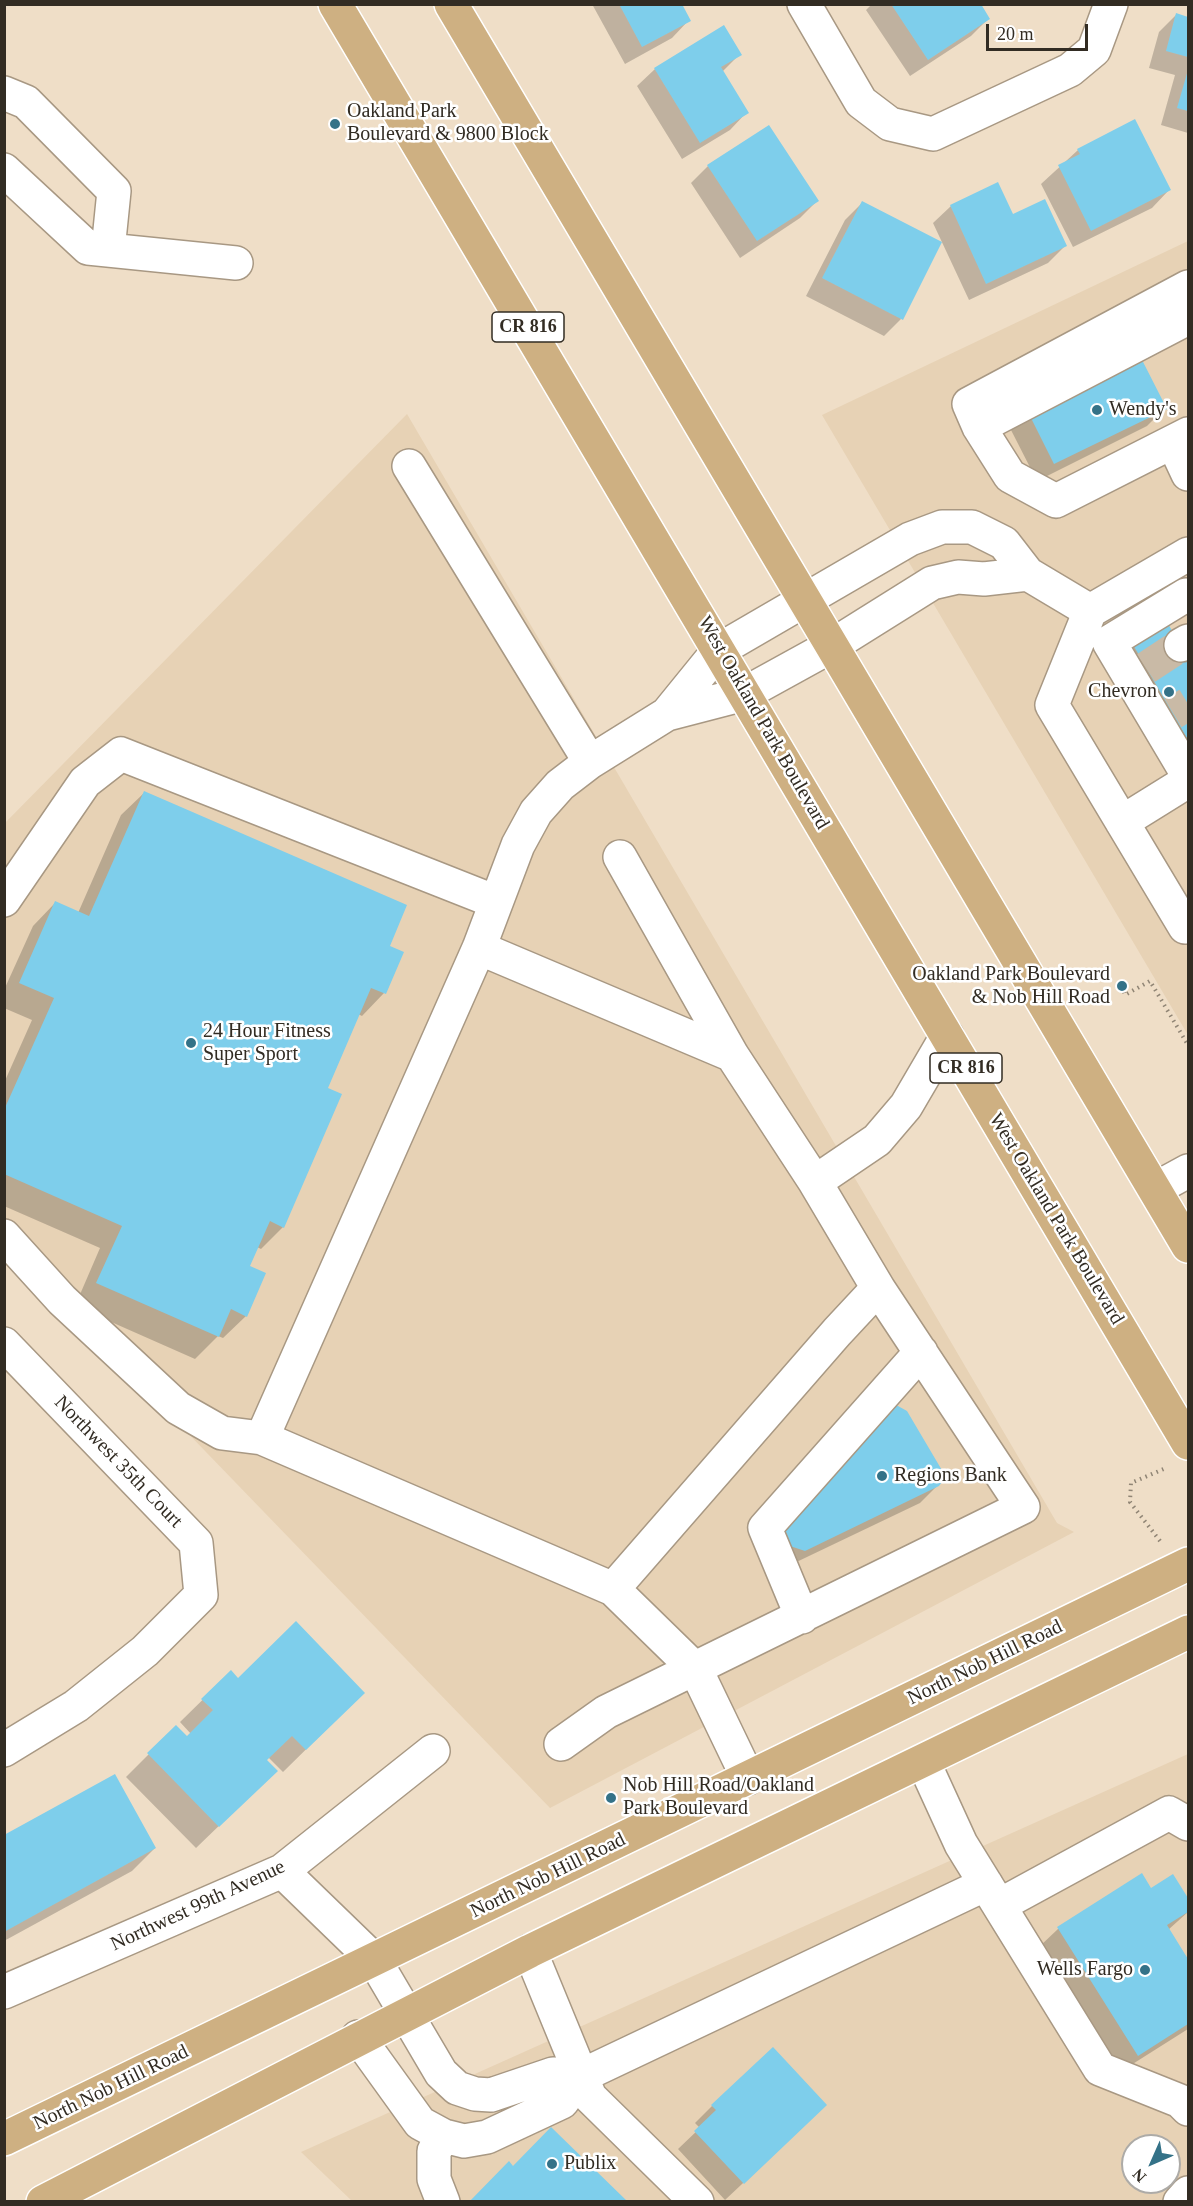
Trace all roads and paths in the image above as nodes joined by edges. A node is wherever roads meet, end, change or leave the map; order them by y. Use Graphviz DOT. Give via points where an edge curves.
graph roads {
  1 [pos="335,4"];
  2 [pos="451,4"];
  3 [pos="804,4"];
  4 [pos="1112,4"];
  5 [pos="4,93"];
  6 [pos="4,170"];
  7 [pos="108,250"];
  8 [pos="236,262"];
  9 [pos="1188,287"];
  10 [pos="1188,318"];
  11 [pos="979,427"];
  12 [pos="1180,438"];
  13 [pos="409,466"];
  14 [pos="1188,474"];
  15 [pos="1179,560"];
  16 [pos="1028,574"];
  17 [pos="1187,597"];
  18 [pos="804,600"];
  19 [pos="1090,611"];
  20 [pos="833,645"];
  21 [pos="719,650"];
  22 [pos="744,693"];
  23 [pos="667,714"];
  24 [pos="590,762"];
  25 [pos="1188,776"];
  26 [pos="1188,781"];
  27 [pos="1122,822"];
  28 [pos="620,857"];
  29 [pos="4,900"];
  30 [pos="496,902"];
  31 [pos="1187,928"];
  32 [pos="479,948"];
  33 [pos="1122,986"];
  34 [pos="947,1036"];
  35 [pos="1188,1045"];
  36 [pos="732,1055"];
  37 [pos="1188,1171"];
  38 [pos="815,1182"];
  39 [pos="1155,1189"];
  40 [pos="4,1236"];
  41 [pos="1188,1246"];
  42 [pos="878,1288"];
  43 [pos="4,1344"];
  44 [pos="921,1352"];
  45 [pos="262,1438"];
  46 [pos="1179,1455"];
  47 [pos="1185,1565"];
  48 [pos="613,1589"];
  49 [pos="802,1617"];
  50 [pos="1188,1632"];
  51 [pos="696,1670"];
  52 [pos="561,1744"];
  53 [pos="4,1750"];
  54 [pos="433,1751"];
  55 [pos="923,1761"];
  56 [pos="748,1778"];
  57 [pos="1188,1824"];
  58 [pos="282,1871"];
  59 [pos="993,1895"];
  60 [pos="530,1951"];
  61 [pos="375,1961"];
  62 [pos="4,1992"];
  63 [pos="405,2013"];
  64 [pos="358,2037"];
  65 [pos="581,2076"];
  66 [pos="1186,2102"];
  67 [pos="444,2136"];
  68 [pos="4,2139"];
  69 [pos="1188,2193"];
  70 [pos="43,2202"];
  71 [pos="443,2202"];
  72 [pos="697,2202"];
  73 [pos="1180,2202"];
  1 -- 21 [label="main road, West Oakland Park Boulevard / CR 816"];
  2 -- 18 [label="main road"];
  3 -- 4 [label="street" via="861,102 890,124 933,134 1070,70 1094,50"];
  5 -- 7 [label="street" via="26,102 114,190"];
  6 -- 7 [label="street" via="88,248"];
  7 -- 8 [label="street"];
  9 -- 11 [label="street" via="969,404"];
  10 -- 11 [label="street"];
  11 -- 12 [label="street" via="1010,476 1056,501"];
  12 -- 14 [label="street"];
  13 -- 24 [label="street"];
  15 -- 17 [label="street"];
  15 -- 19 [label="street"];
  16 -- 18 [label="street" via="1004,543 972,527 942,527 910,539"];
  16 -- 19 [label="street"];
  16 -- 20 [label="street" via="984,579 958,577 932,583"];
  17 -- 25 [label="street" via="1109,642 1138,673 1165,718"];
  18 -- 20 [label="main road"];
  18 -- 21 [label="street"];
  19 -- 27 [label="street" via="1052,705"];
  20 -- 22 [label="street"];
  20 -- 39 [label="main road"];
  21 -- 22 [label="main road, West Oakland Park Boulevard / CR 816"];
  21 -- 23 [label="street"];
  22 -- 23 [label="street"];
  22 -- 34 [label="main road, West Oakland Park Boulevard / CR 816"];
  23 -- 24 [label="street"];
  24 -- 30 [label="street" via="560,785 536,812"];
  26 -- 27 [label="street"];
  27 -- 31 [label="street"];
  28 -- 36 [label="street"];
  29 -- 30 [label="street" via="84,782 121,754"];
  30 -- 32 [label="street"];
  32 -- 36 [label="street"];
  32 -- 45 [label="street"];
  33 -- 35 [label="path" via="1125,995 1150,981"];
  34 -- 38 [label="street" via="906,1106 877,1140"];
  34 -- 46 [label="main road, West Oakland Park Boulevard / CR 816"];
  36 -- 38 [label="street"];
  37 -- 39 [label="street"];
  38 -- 42 [label="street"];
  39 -- 41 [label="main road"];
  40 -- 45 [label="street" via="62,1300 177,1408 222,1433"];
  42 -- 44 [label="street"];
  42 -- 48 [label="street"];
  43 -- 53 [label="street, Northwest 35th Court" via="196,1543 201,1595 136,1658 76,1706"];
  44 -- 49 [label="street" via="765,1528"];
  44 -- 49 [label="street" via="1023,1507"];
  45 -- 48 [label="street"];
  46 -- 47 [label="path" via="1131,1483 1130,1502"];
  47 -- 56 [label="main road, North Nob Hill Road"];
  48 -- 51 [label="street"];
  49 -- 51 [label="street"];
  50 -- 55 [label="main road"];
  51 -- 52 [label="street" via="606,1712"];
  51 -- 56 [label="street"];
  54 -- 58 [label="street, Northwest 99th Avenue"];
  55 -- 59 [label="street" via="961,1844"];
  55 -- 60 [label="main road"];
  56 -- 61 [label="main road, North Nob Hill Road"];
  57 -- 59 [label="street" via="1168,1813"];
  58 -- 61 [label="street"];
  58 -- 62 [label="street, Northwest 99th Avenue"];
  59 -- 65 [label="street"];
  59 -- 66 [label="street" via="1101,2069"];
  60 -- 63 [label="main road"];
  60 -- 65 [label="street"];
  61 -- 63 [label="street"];
  61 -- 68 [label="main road, North Nob Hill Road"];
  63 -- 64 [label="main road"];
  63 -- 65 [label="street" via="441,2073 457,2088 491,2095 553,2074"];
  64 -- 67 [label="street" via="420,2123"];
  64 -- 70 [label="main road"];
  65 -- 67 [label="street" via="562,2102 487,2138 464,2141"];
  65 -- 72 [label="street" via="590,2097"];
  67 -- 71 [label="street" via="434,2151 434,2180"];
  69 -- 73 [label="street"];
}
